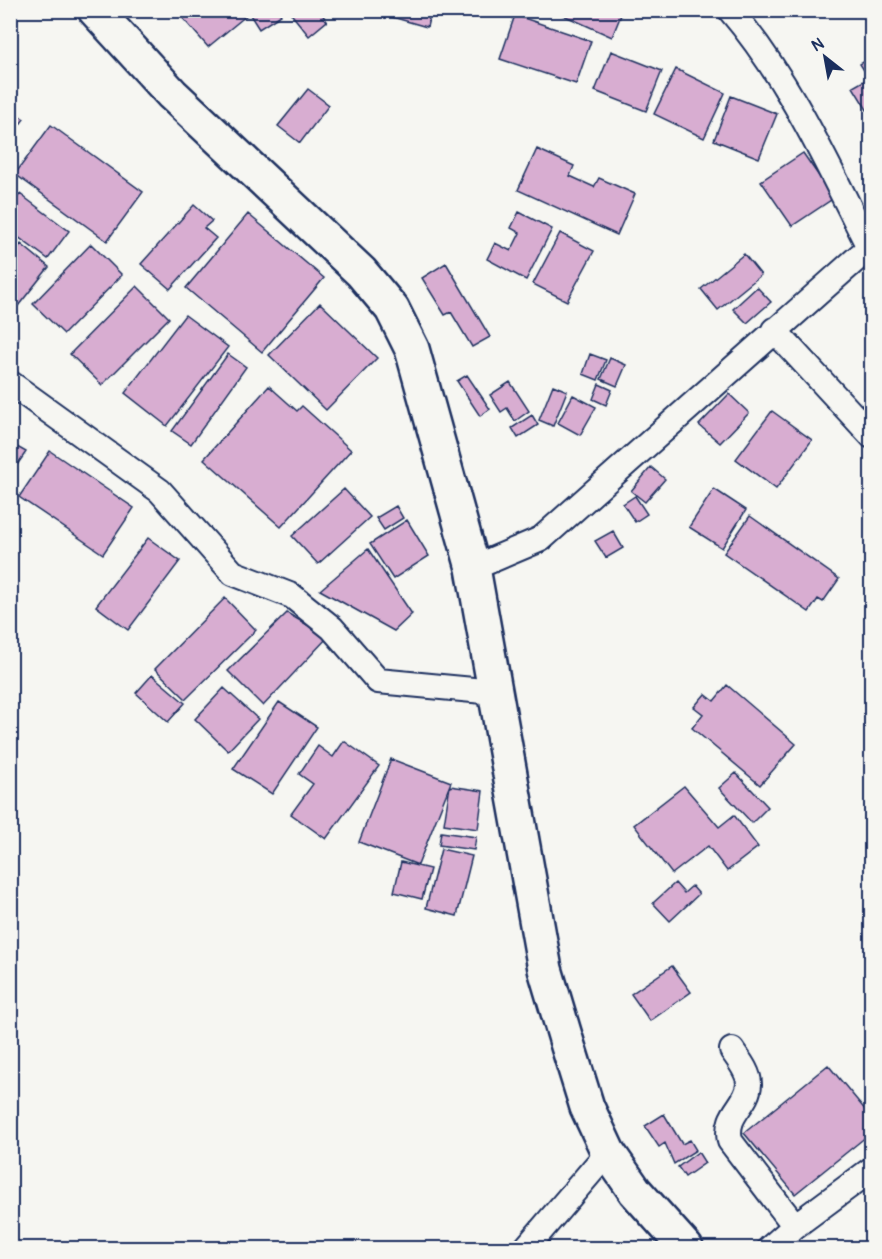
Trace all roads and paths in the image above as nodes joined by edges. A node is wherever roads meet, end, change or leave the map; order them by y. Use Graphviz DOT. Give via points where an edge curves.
graph roads {
  1 [pos="95,10"];
  2 [pos="730,10"];
  3 [pos="752,22"];
  4 [pos="870,246"];
  5 [pos="774,330"];
  6 [pos="10,383"];
  7 [pos="872,436"];
  8 [pos="473,568"];
  9 [pos="494,692"];
  10 [pos="732,1050"];
  11 [pos="608,1152"];
  12 [pos="872,1168"];
  13 [pos="795,1226"];
  14 [pos="526,1248"];
  15 [pos="686,1248"];
  16 [pos="770,1248"];
  1 -- 8 [label="main road" via="172,94 361,272 392,309 412,349"];
  2 -- 3 [label="street"];
  3 -- 4 [label="street"];
  4 -- 5 [label="street"];
  5 -- 7 [label="street"];
  5 -- 8 [label="street" via="541,539"];
  6 -- 9 [label="street" via="160,491 233,573 292,596 332,628 378,681"];
  8 -- 9 [label="main road"];
  9 -- 11 [label="main road" via="545,969 587,1107"];
  10 -- 13 [label="street" via="749,1085 727,1129 730,1141"];
  11 -- 14 [label="street"];
  11 -- 15 [label="main road" via="635,1191"];
  12 -- 13 [label="street"];
  13 -- 16 [label="street"];
}
